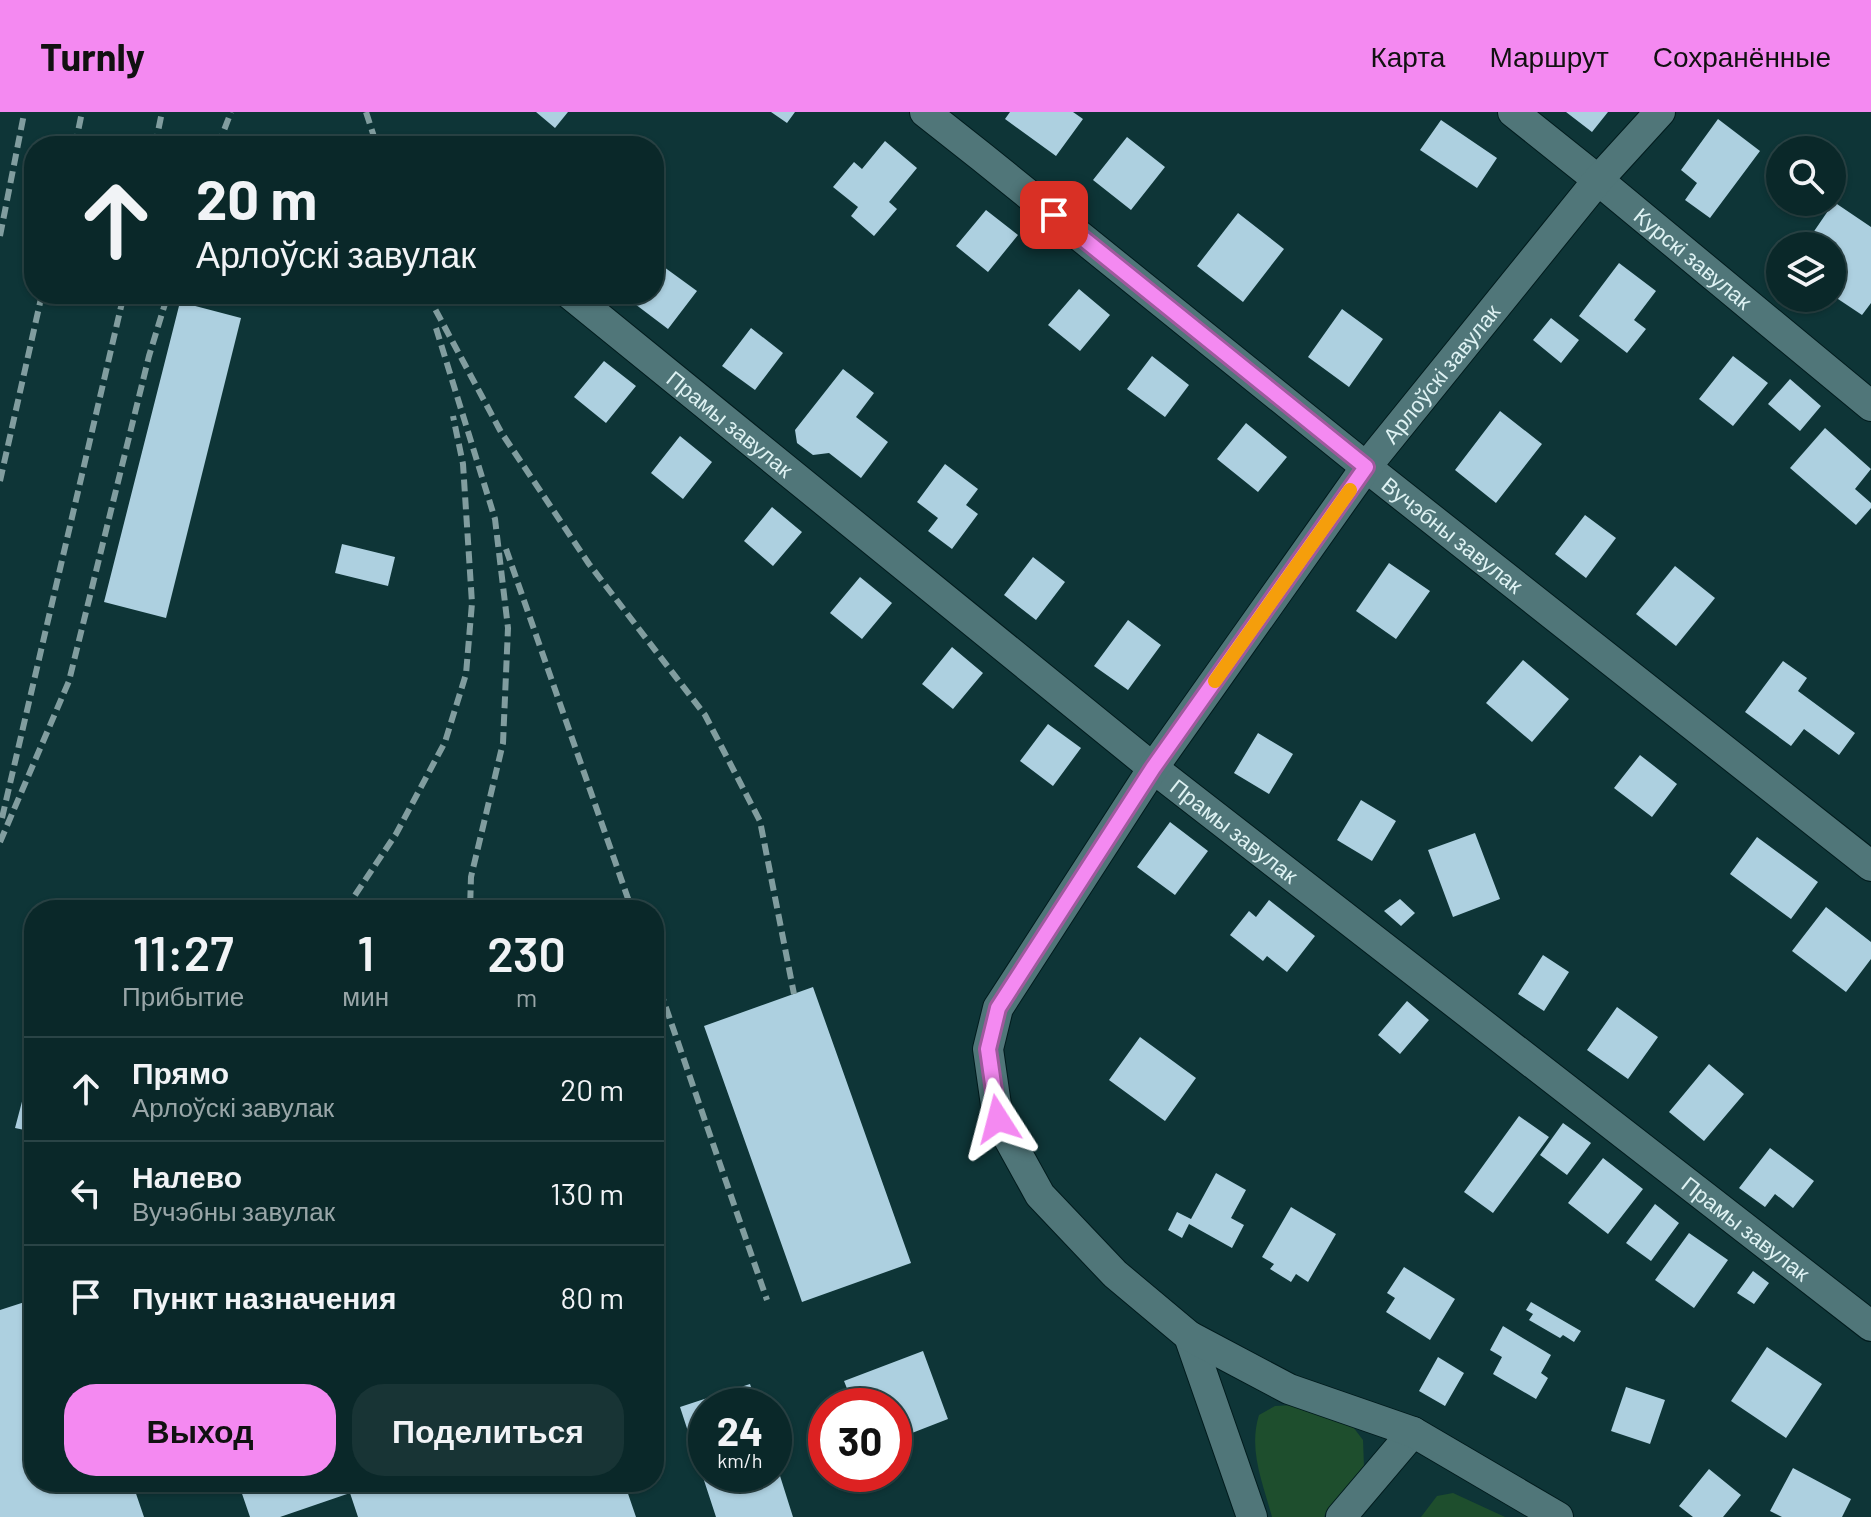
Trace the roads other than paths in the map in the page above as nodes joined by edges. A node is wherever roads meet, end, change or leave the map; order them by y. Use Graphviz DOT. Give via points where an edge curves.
graph roads {
  1 [pos="925,112"];
  2 [pos="1513,112"];
  3 [pos="1660,112"];
  4 [pos="1598,180"];
  5 [pos="582,304"];
  6 [pos="1871,406"];
  7 [pos="1366,467"];
  8 [pos="1153,768"];
  9 [pos="1871,866"];
  10 [pos="1871,1326"];
  11 [pos="1189,1336"];
  12 [pos="1413,1432"];
  13 [pos="1252,1517"];
  14 [pos="1341,1517"];
  15 [pos="1558,1517"];
  1 -- 7 [label="street, Вучэбны завулак"];
  2 -- 4 [label="street, Курскі завулак"];
  3 -- 4 [label="street, Арлоўскі завулак"];
  4 -- 6 [label="street, Курскі завулак"];
  4 -- 7 [label="street, Арлоўскі завулак"];
  5 -- 8 [label="street, Прамы завулак"];
  7 -- 8 [label="street, Арлоўскі завулак"];
  7 -- 9 [label="street, Вучэбны завулак"];
  8 -- 10 [label="street, Прамы завулак"];
  8 -- 11 [label="street, Арлоўскі завулак" via="998,1008 988,1049 998,1119 1040,1195 1115,1274"];
  11 -- 12 [label="street, Арлоўскі завулак" via="1289,1389"];
  11 -- 13 [label="street"];
  12 -- 14 [label="street"];
  12 -- 15 [label="street, Арлоўскі завулак"];
}
